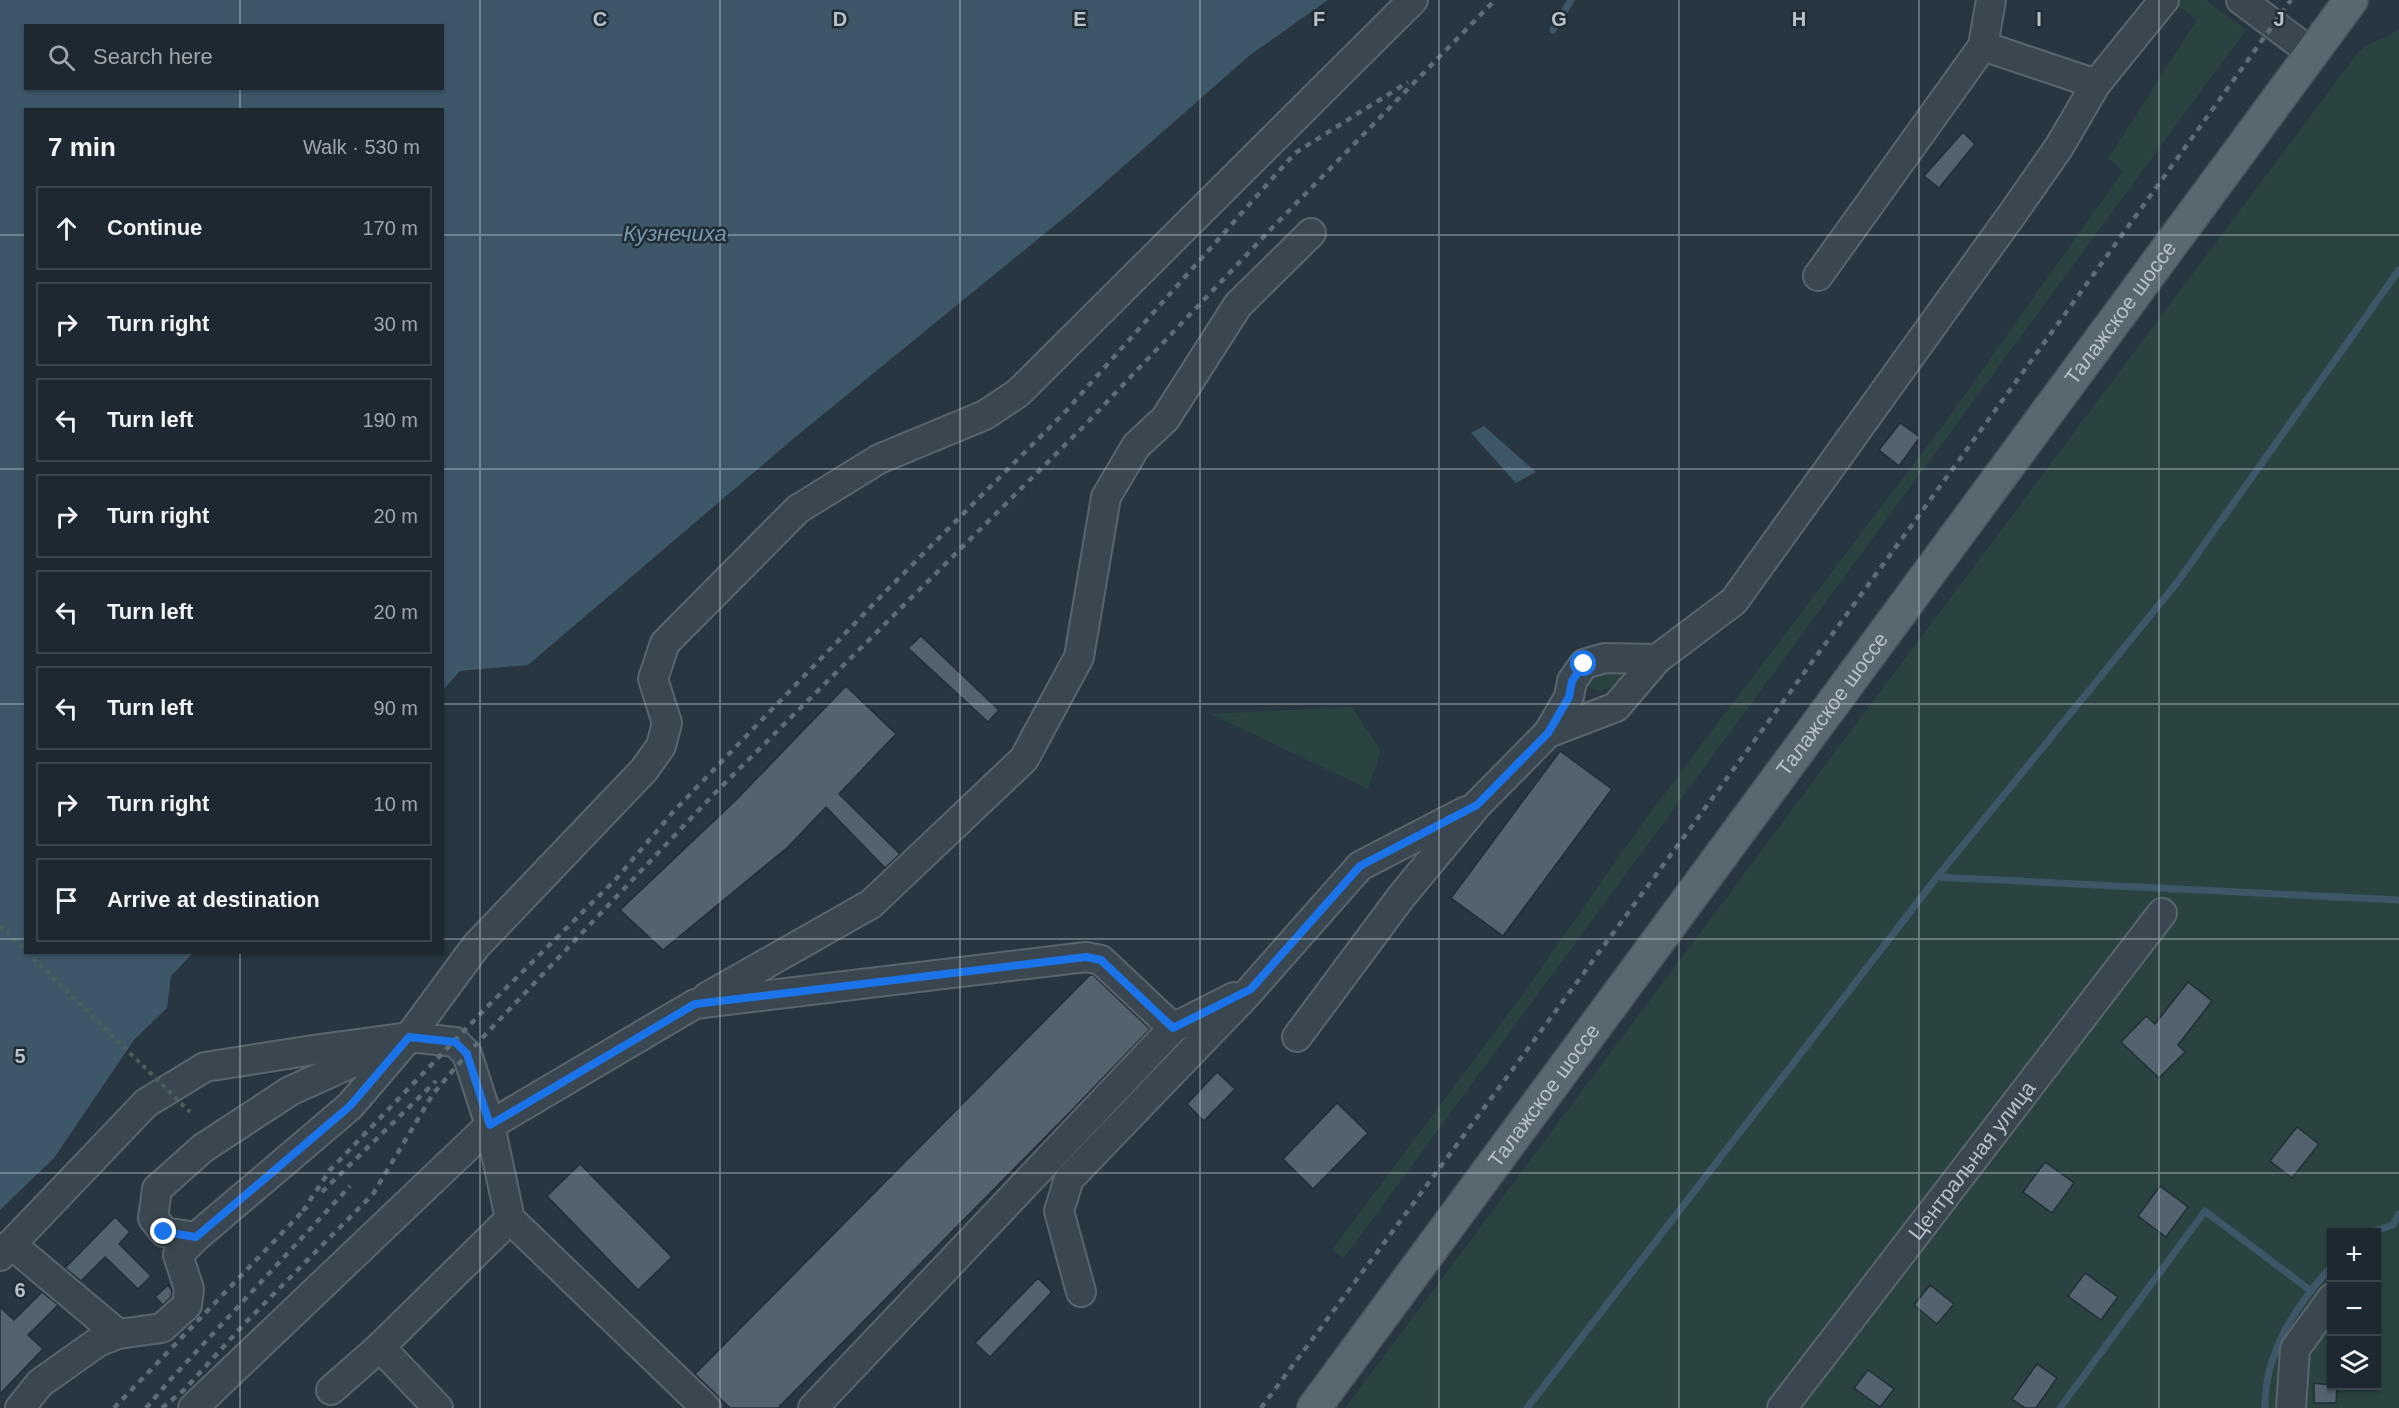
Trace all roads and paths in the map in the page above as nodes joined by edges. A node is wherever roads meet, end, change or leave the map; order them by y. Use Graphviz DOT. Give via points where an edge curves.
graph roads {
  1 [pos="1413,0"];
  2 [pos="1991,0"];
  3 [pos="2164,0"];
  4 [pos="2241,0"];
  5 [pos="2352,0"];
  6 [pos="1983,46"];
  7 [pos="2312,52"];
  8 [pos="2096,84"];
  9 [pos="1311,233"];
  10 [pos="1818,276"];
  11 [pos="1657,659"];
  12 [pos="1548,733"];
  13 [pos="1477,805"];
  14 [pos="2162,913"];
  15 [pos="0,926"];
  16 [pos="24,950"];
  17 [pos="28,954"];
  18 [pos="1251,989"];
  19 [pos="695,1004"];
  20 [pos="1173,1028"];
  21 [pos="409,1037"];
  22 [pos="1297,1037"];
  23 [pos="190,1112"];
  24 [pos="490,1125"];
  25 [pos="510,1219"];
  26 [pos="196,1237"];
  27 [pos="5,1250"];
  28 [pos="1082,1292"];
  29 [pos="2327,1304"];
  30 [pos="118,1334"];
  31 [pos="380,1347"];
  32 [pos="331,1390"];
  33 [pos="21,1408"];
  34 [pos="193,1408"];
  35 [pos="438,1408"];
  36 [pos="706,1408"];
  37 [pos="813,1408"];
  38 [pos="1314,1408"];
  39 [pos="1782,1408"];
  40 [pos="2291,1408"];
  1 -- 21 [label="street" via="1018,393 985,415 879,459 798,509 665,643 653,680 667,723 661,746 644,770 476,946"];
  2 -- 6 [label="street"];
  3 -- 8 [label="street"];
  4 -- 7 [label="street"];
  5 -- 7 [label="main road, Талажское шоссе"];
  6 -- 8 [label="street"];
  6 -- 10 [label="street"];
  7 -- 38 [label="main road, Талажское шоссе"];
  8 -- 11 [label="street" via="2013,213 1734,601"];
  9 -- 19 [label="street" via="1238,305 1165,419 1136,446 1106,497 1079,657 1024,759 871,904"];
  11 -- 12 [label="street" via="1616,707"];
  11 -- 12 [label="street" via="1605,658 1584,664"];
  12 -- 13 [label="street"];
  13 -- 18 [label="street" via="1360,866"];
  13 -- 22 [label="street" via="1401,897"];
  14 -- 39 [label="street, Центральная улица"];
  15 -- 16 [label="path"];
  17 -- 23 [label="path, bridge"];
  18 -- 20 [label="street"];
  18 -- 28 [label="street" via="1069,1179 1059,1211"];
  19 -- 20 [label="street" via="1086,957 1101,960"];
  19 -- 24 [label="street"];
  20 -- 37 [label="street"];
  21 -- 24 [label="street" via="455,1042 467,1054"];
  21 -- 26 [label="street" via="350,1106"];
  21 -- 26 [label="street" via="290,1091 203,1148 157,1189 153,1218 164,1232"];
  21 -- 27 [label="street" via="205,1067 146,1103"];
  24 -- 25 [label="street"];
  24 -- 34 [label="street"];
  25 -- 31 [label="street"];
  25 -- 36 [label="street"];
  26 -- 30 [label="street" via="178,1255 189,1289 187,1305 162,1328"];
  27 -- 30 [label="street"];
  29 -- 40 [label="street" via="2295,1349"];
  30 -- 33 [label="street" via="98,1342 40,1383"];
  31 -- 32 [label="street"];
  31 -- 35 [label="street"];
}
